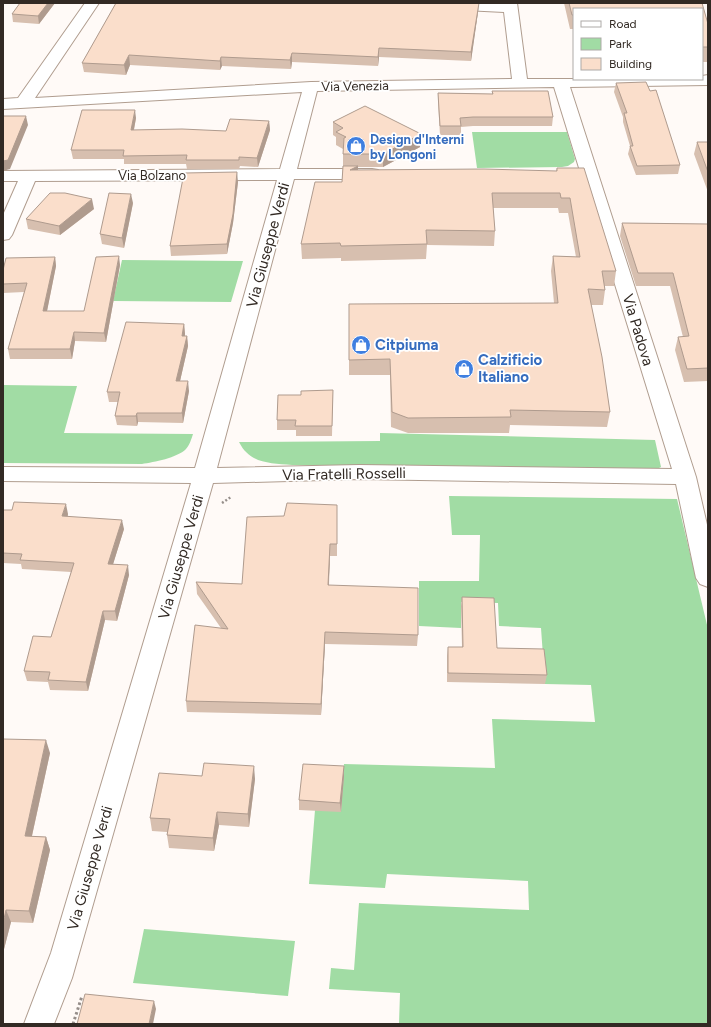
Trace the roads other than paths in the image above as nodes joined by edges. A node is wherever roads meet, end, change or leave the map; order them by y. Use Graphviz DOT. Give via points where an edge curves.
graph roads {
  1 [pos="92,3"];
  2 [pos="405,3"];
  3 [pos="510,6"];
  4 [pos="708,80"];
  5 [pos="520,84"];
  6 [pos="561,84"];
  7 [pos="311,87"];
  8 [pos="23,103"];
  9 [pos="3,104"];
  10 [pos="287,174"];
  11 [pos="390,174"];
  12 [pos="3,176"];
  13 [pos="29,176"];
  14 [pos="3,235"];
  15 [pos="3,474"];
  16 [pos="204,476"];
  17 [pos="685,477"];
  18 [pos="708,578"];
  19 [pos="39,1024"];
  1 -- 8 [label="street"];
  2 -- 3 [label="street"];
  3 -- 5 [label="street"];
  4 -- 6 [label="street, Via Venezia"];
  5 -- 6 [label="street, Via Venezia"];
  5 -- 7 [label="street, Via Venezia"];
  6 -- 17 [label="street, Via Padova" via="581,173"];
  7 -- 8 [label="street, Via Venezia"];
  7 -- 10 [label="street, Via Giuseppe Verdi"];
  8 -- 9 [label="street, Via Venezia"];
  10 -- 11 [label="street, Via Bolzano"];
  10 -- 13 [label="street, Via Bolzano"];
  10 -- 16 [label="street, Via Giuseppe Verdi"];
  12 -- 13 [label="street, Via Bolzano"];
  13 -- 14 [label="street"];
  15 -- 16 [label="street, Via Fratelli Rosselli"];
  16 -- 17 [label="street, Via Fratelli Rosselli" via="359,472"];
  16 -- 19 [label="street, Via Giuseppe Verdi" via="63,959"];
  17 -- 18 [label="street, Via Padova"];
}
